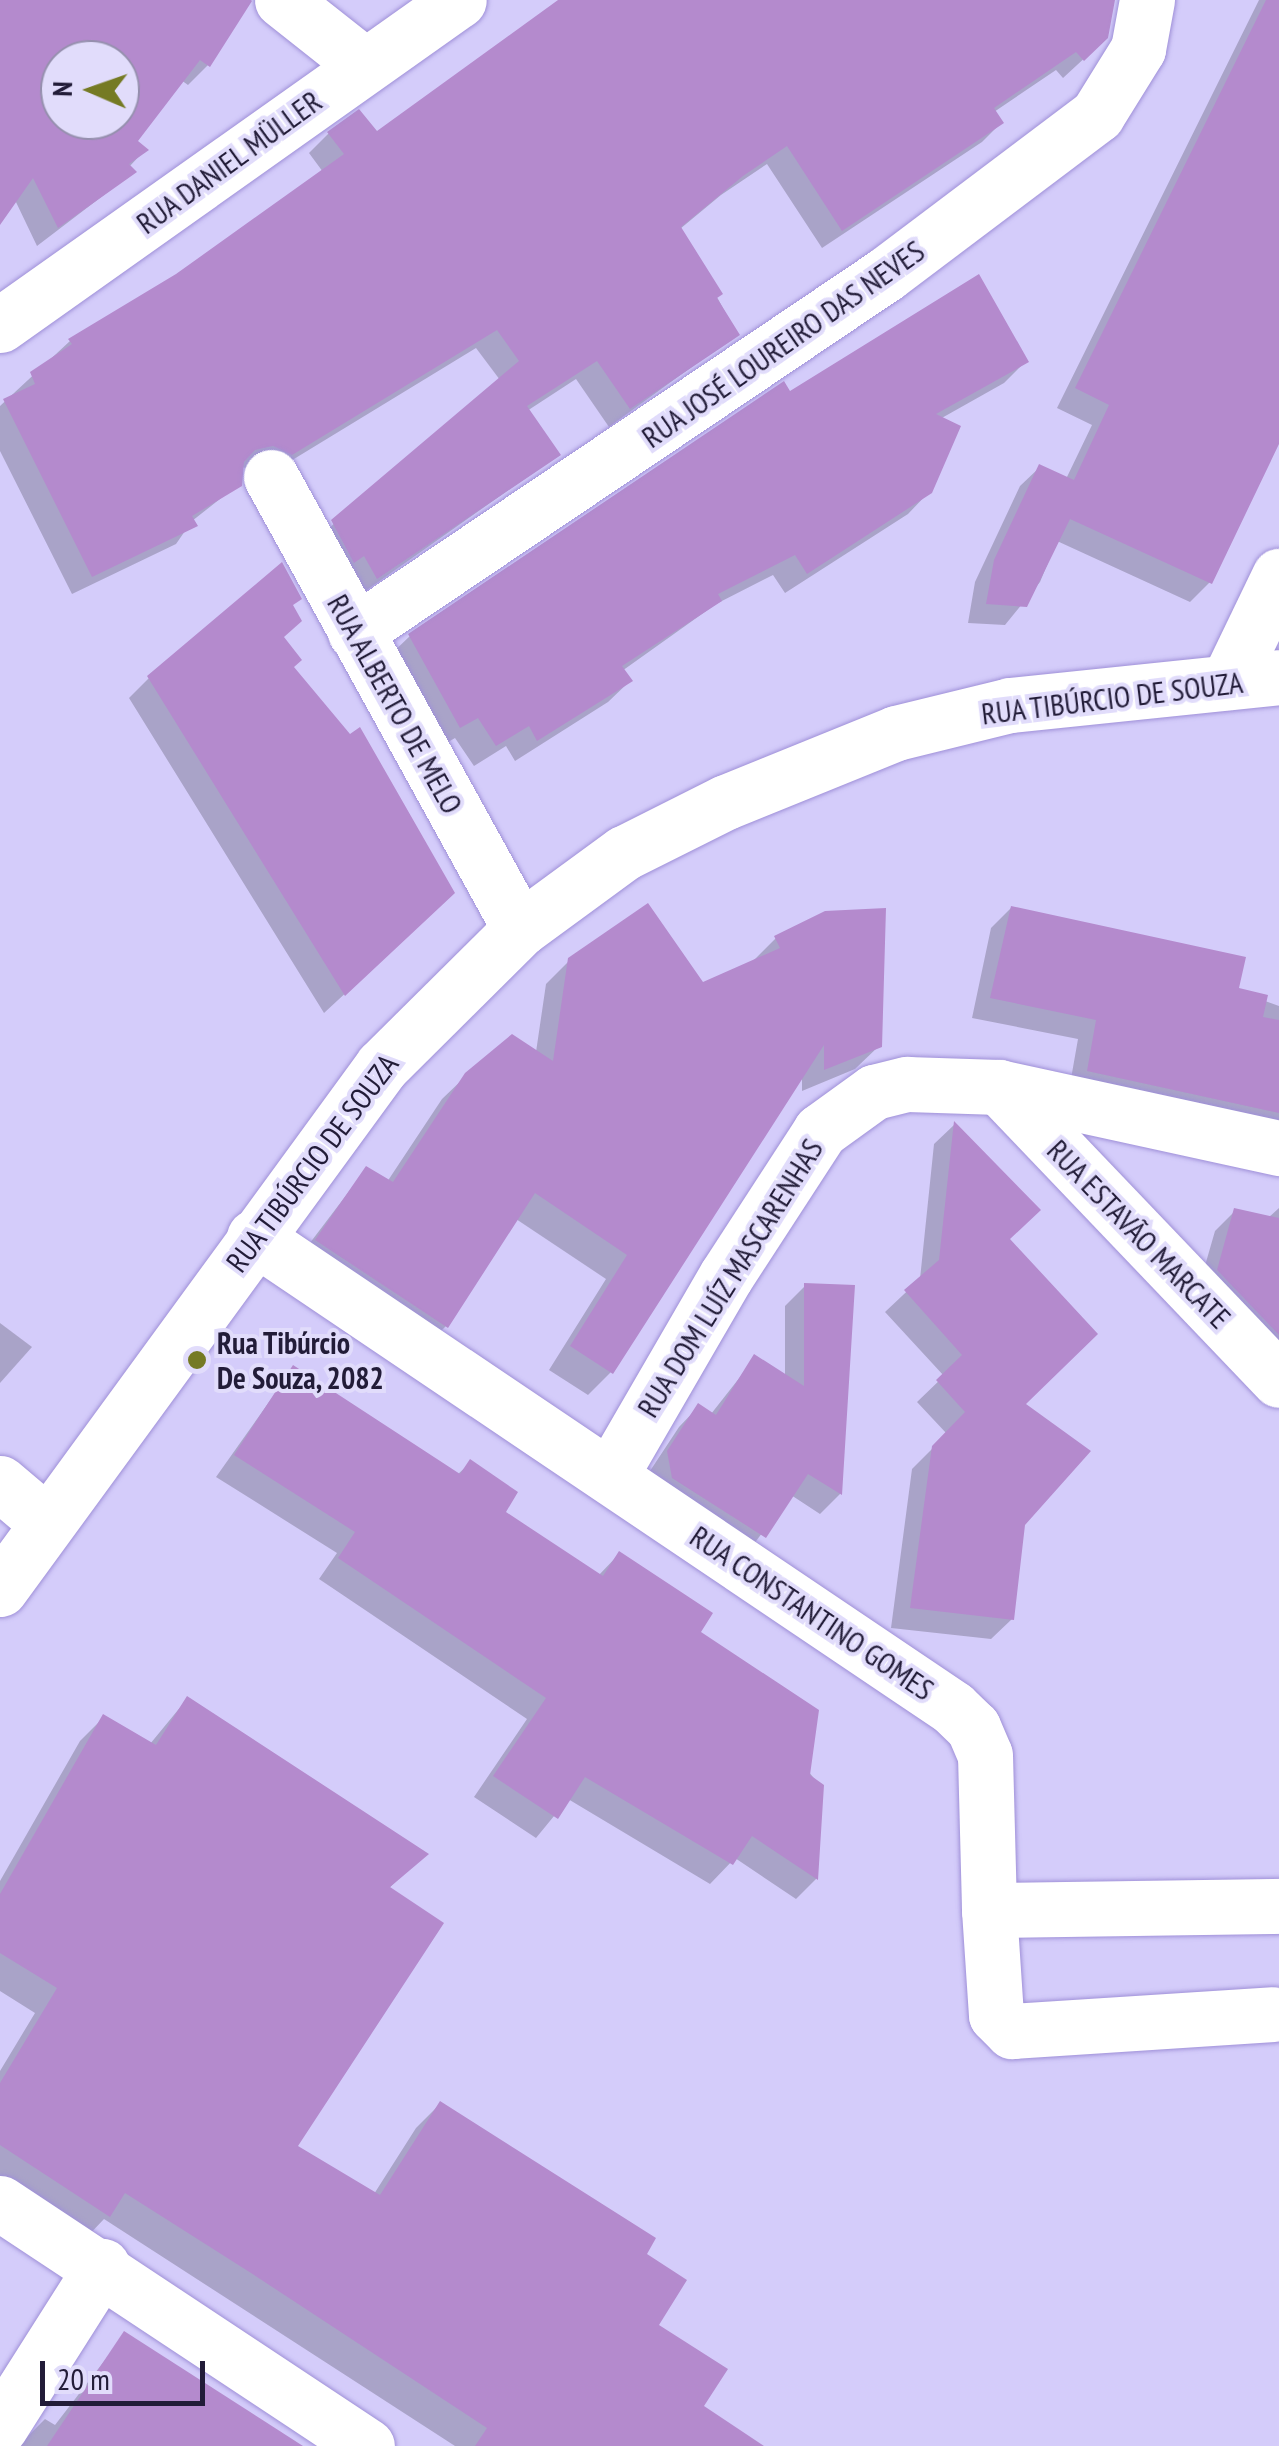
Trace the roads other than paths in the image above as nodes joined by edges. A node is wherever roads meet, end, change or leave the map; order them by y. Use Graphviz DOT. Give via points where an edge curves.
graph roads {
  1 [pos="282,0"];
  2 [pos="460,0"];
  3 [pos="1147,0"];
  4 [pos="363,64"];
  5 [pos="0,325"];
  6 [pos="271,477"];
  7 [pos="1279,576"];
  8 [pos="355,632"];
  9 [pos="1254,680"];
  10 [pos="520,929"];
  11 [pos="999,1087"];
  12 [pos="1279,1148"];
  13 [pos="254,1237"];
  14 [pos="1279,1380"];
  15 [pos="610,1476"];
  16 [pos="0,1482"];
  17 [pos="46,1522"];
  18 [pos="0,1590"];
  19 [pos="1279,1906"];
  20 [pos="989,1910"];
  21 [pos="1272,2014"];
  22 [pos="0,2203"];
  23 [pos="102,2266"];
  24 [pos="0,2427"];
  25 [pos="368,2446"];
  1 -- 4 [label="street"];
  2 -- 4 [label="street, RUA DANIEL MÜLLER"];
  3 -- 8 [label="street, RUA JOSÉ LOUREIRO DAS NEVES" via="1138,49 1096,116 886,274"];
  4 -- 5 [label="street, RUA DANIEL MÜLLER"];
  6 -- 8 [label="street, RUA ALBERTO DE MELO"];
  7 -- 9 [label="street"];
  8 -- 10 [label="street, RUA ALBERTO DE MELO"];
  9 -- 10 [label="street, RUA TIBÚRCIO DE SOUZA" via="1010,705 896,732 726,802 624,853"];
  10 -- 13 [label="street, RUA TIBÚRCIO DE SOUZA" via="382,1066"];
  11 -- 12 [label="street, RUA DOM LUÍZ MASCARENHAS"];
  11 -- 14 [label="street, RUA ESTAVÃO MARCATE"];
  11 -- 15 [label="street, RUA DOM LUÍZ MASCARENHAS" via="907,1084 874,1092 820,1131"];
  13 -- 15 [label="street, RUA CONSTANTINO GOMES"];
  13 -- 17 [label="street, RUA TIBÚRCIO DE SOUZA"];
  15 -- 20 [label="street, RUA CONSTANTINO GOMES" via="973,1727 985,1755"];
  16 -- 17 [label="street"];
  17 -- 18 [label="street, RUA TIBÚRCIO DE SOUZA"];
  19 -- 20 [label="street"];
  20 -- 21 [label="street, RUA CONSTANTINO GOMES" via="996,2015 1012,2031"];
  22 -- 23 [label="street"];
  23 -- 24 [label="street"];
  23 -- 25 [label="street"];
}
